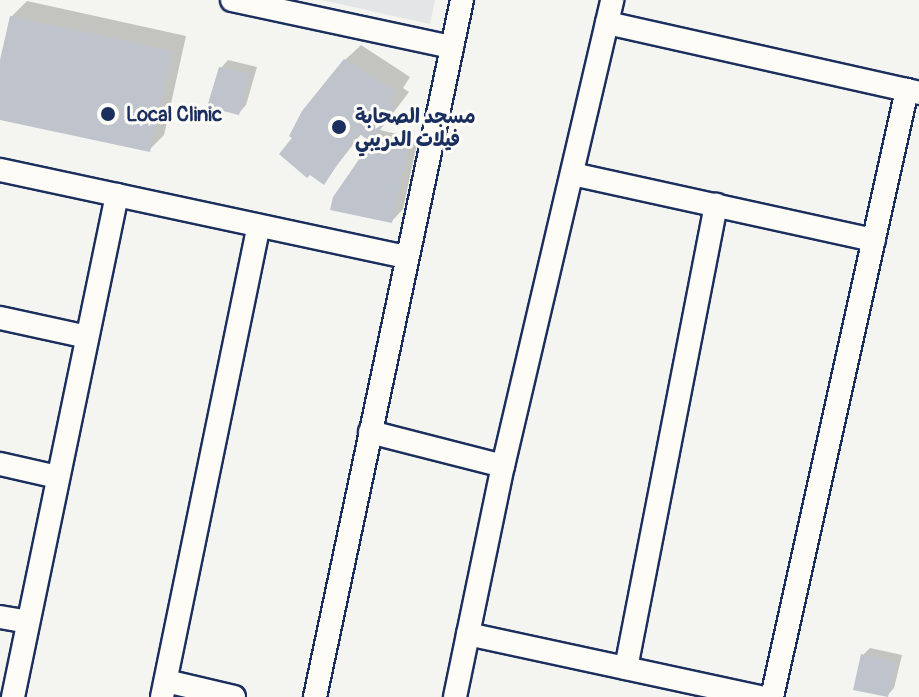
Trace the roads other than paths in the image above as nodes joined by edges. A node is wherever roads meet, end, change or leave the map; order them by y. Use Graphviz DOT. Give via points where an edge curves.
graph roads {
  1 [pos="232,0"];
  2 [pos="462,0"];
  3 [pos="612,0"];
  4 [pos="607,23"];
  5 [pos="452,47"];
  6 [pos="913,92"];
  7 [pos="0,170"];
  8 [pos="573,174"];
  9 [pos="117,195"];
  10 [pos="716,205"];
  11 [pos="259,226"];
  12 [pos="874,240"];
  13 [pos="407,257"];
  14 [pos="0,318"];
  15 [pos="87,337"];
  16 [pos="370,432"];
  17 [pos="0,464"];
  18 [pos="503,466"];
  19 [pos="57,477"];
  20 [pos="0,617"];
  21 [pos="27,622"];
  22 [pos="468,634"];
  23 [pos="626,668"];
  24 [pos="164,689"];
  25 [pos="13,697"];
  26 [pos="234,697"];
  27 [pos="315,697"];
  28 [pos="455,697"];
  29 [pos="759,697"];
  30 [pos="772,697"];
  1 -- 5 [label="street"];
  2 -- 5 [label="street"];
  3 -- 4 [label="street"];
  4 -- 6 [label="street"];
  4 -- 8 [label="street"];
  5 -- 13 [label="street"];
  6 -- 12 [label="street"];
  7 -- 9 [label="street"];
  8 -- 10 [label="street"];
  8 -- 18 [label="street"];
  9 -- 11 [label="street"];
  9 -- 15 [label="street"];
  10 -- 12 [label="street"];
  10 -- 23 [label="street"];
  11 -- 13 [label="street"];
  11 -- 24 [label="street"];
  12 -- 30 [label="street"];
  13 -- 16 [label="street"];
  14 -- 15 [label="street"];
  15 -- 19 [label="street"];
  16 -- 18 [label="street"];
  16 -- 27 [label="street"];
  17 -- 19 [label="street"];
  18 -- 22 [label="street"];
  19 -- 21 [label="street"];
  20 -- 21 [label="street"];
  21 -- 25 [label="street"];
  22 -- 23 [label="street"];
  22 -- 28 [label="street"];
  23 -- 29 [label="street"];
  24 -- 26 [label="street"];
}
